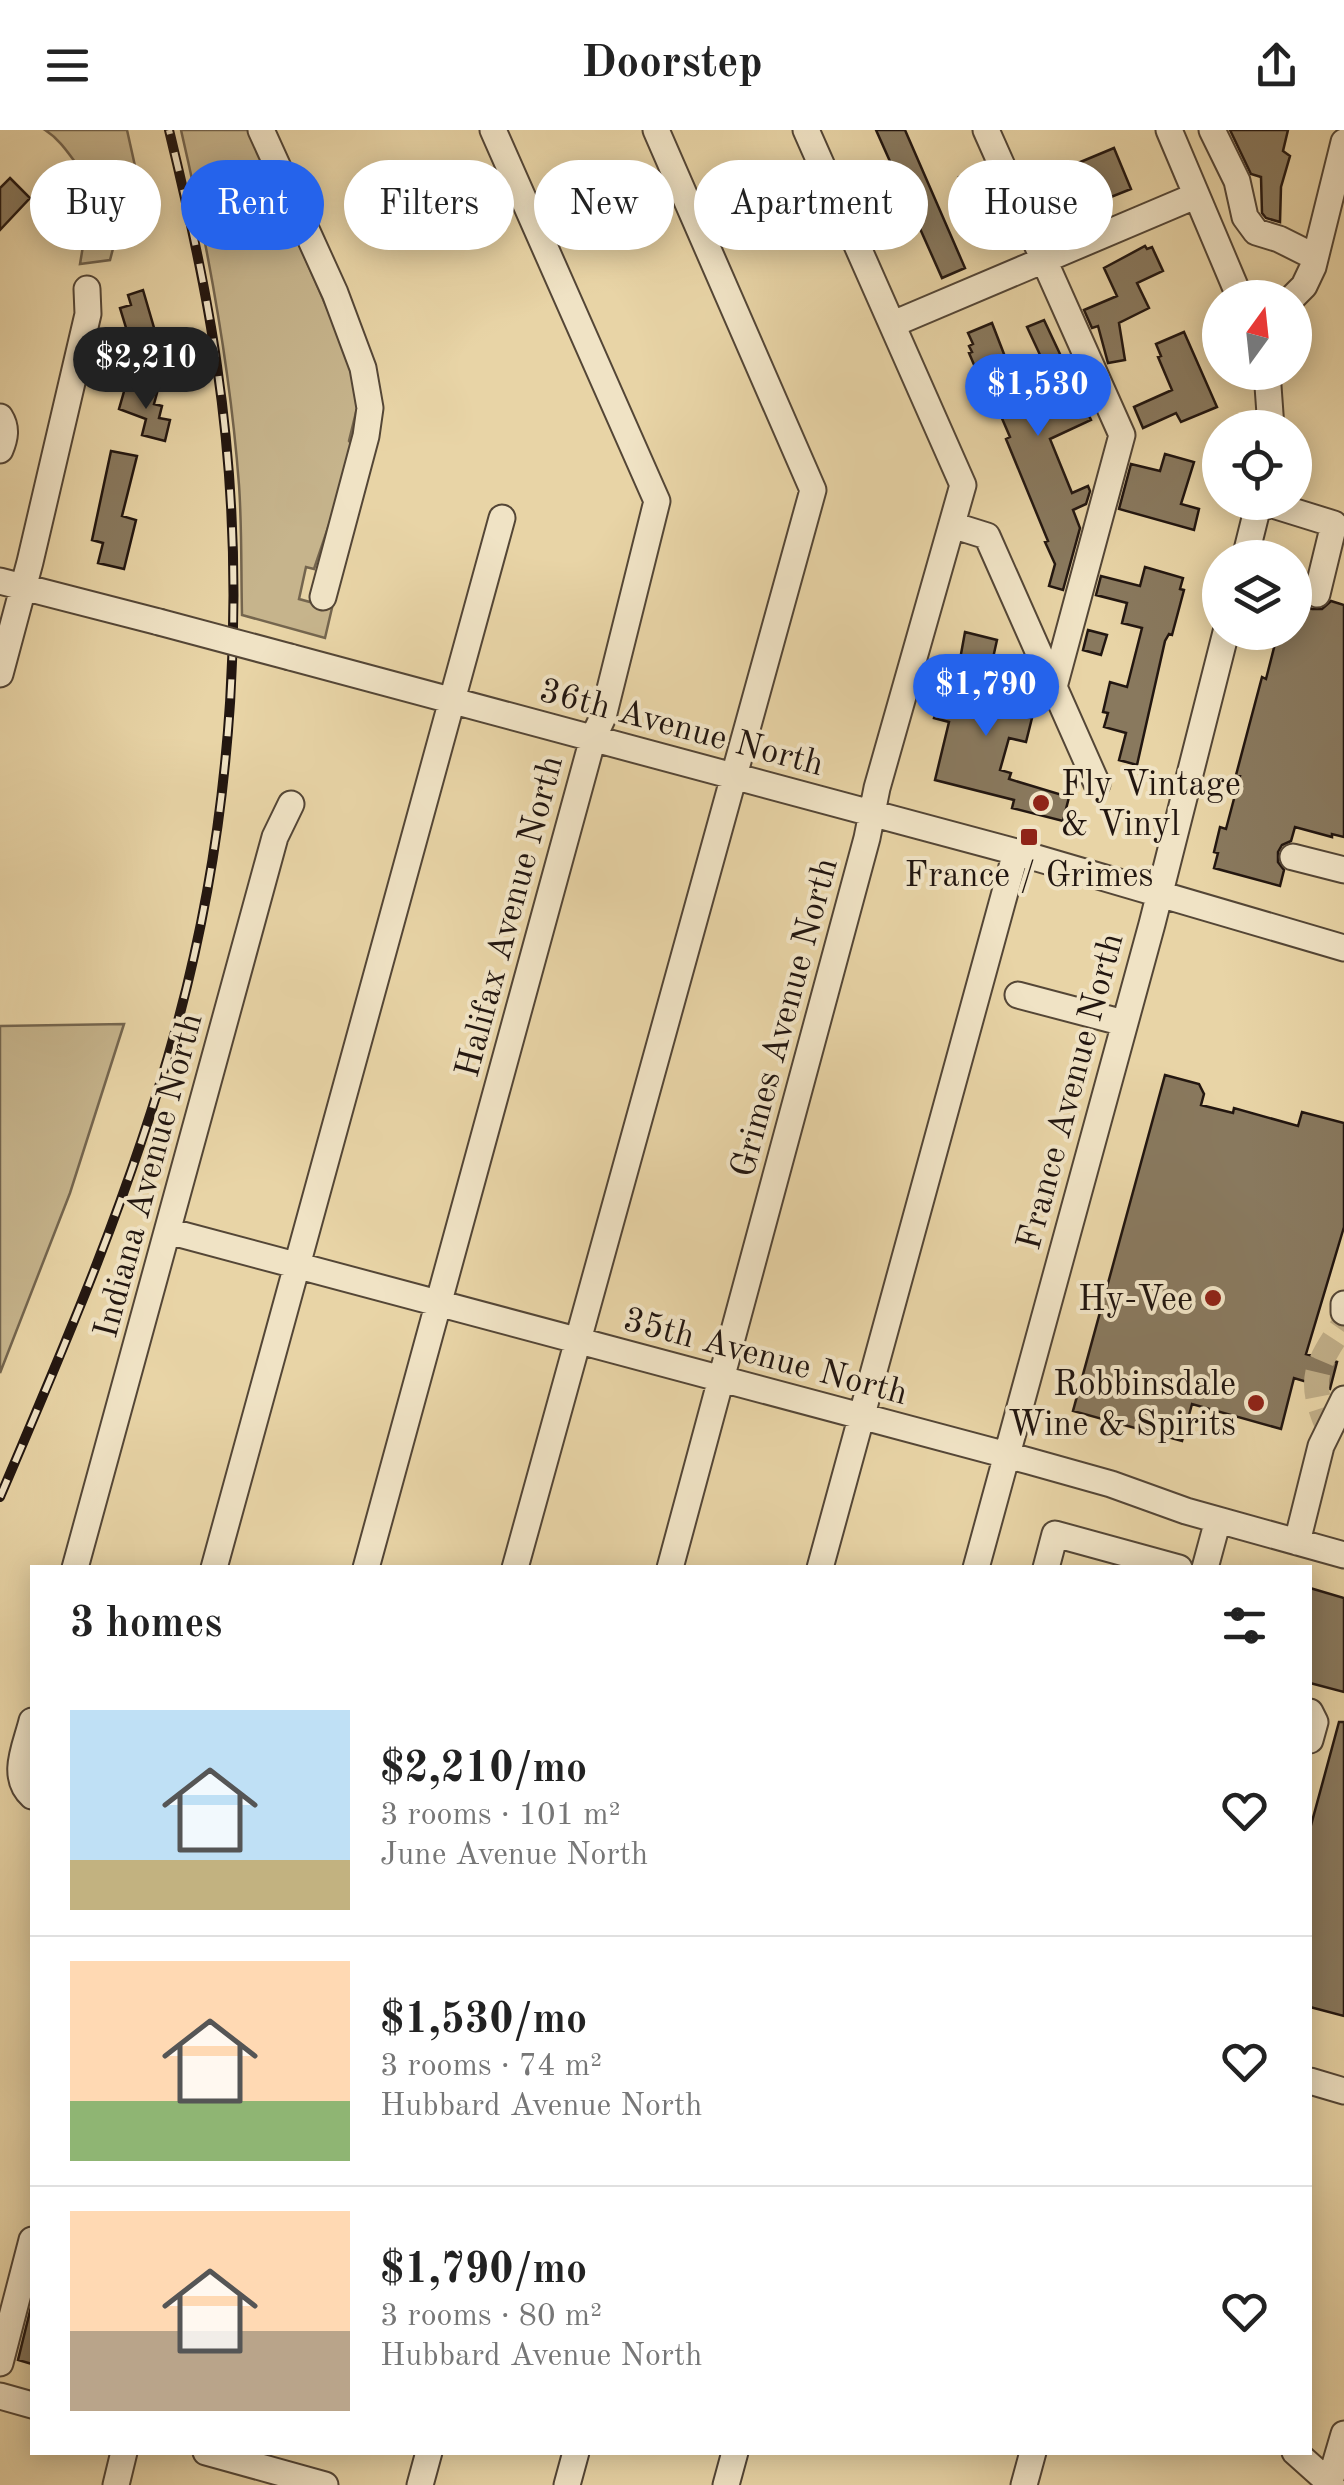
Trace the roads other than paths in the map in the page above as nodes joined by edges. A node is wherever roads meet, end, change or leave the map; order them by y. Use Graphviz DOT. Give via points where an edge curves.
graph roads {
  1 [pos="261,130"];
  2 [pos="493,130"];
  3 [pos="656,130"];
  4 [pos="806,130"];
  5 [pos="986,130"];
  6 [pos="1169,130"];
  7 [pos="1212,130"];
  8 [pos="1344,142"];
  9 [pos="1195,196"];
  10 [pos="1315,257"];
  11 [pos="1046,261"];
  12 [pos="1232,280"];
  13 [pos="1306,280"];
  14 [pos="86,289"];
  15 [pos="893,324"];
  16 [pos="0,417"];
  17 [pos="0,450"];
  18 [pos="502,518"];
  19 [pos="1312,519"];
  20 [pos="952,526"];
  21 [pos="1339,528"];
  22 [pos="12,584"];
  23 [pos="1317,594"];
  24 [pos="323,597"];
  25 [pos="1221,650"];
  26 [pos="0,674"];
  27 [pos="1054,687"];
  28 [pos="451,700"];
  29 [pos="593,738"];
  30 [pos="735,776"];
  31 [pos="1098,784"];
  32 [pos="292,804"];
  33 [pos="873,813"];
  34 [pos="1016,852"];
  35 [pos="1294,857"];
  36 [pos="1344,870"];
  37 [pos="1159,893"];
  38 [pos="1344,948"];
  39 [pos="1018,994"];
  40 [pos="1124,1023"];
  41 [pos="168,1231"];
  42 [pos="298,1266"];
  43 [pos="438,1304"];
  44 [pos="578,1340"];
  45 [pos="722,1379"];
  46 [pos="1344,1400"];
  47 [pos="861,1416"];
  48 [pos="1008,1456"];
  49 [pos="1218,1520"];
  50 [pos="1297,1542"];
  51 [pos="1344,1555"];
  52 [pos="76,1565"];
  53 [pos="215,1565"];
  54 [pos="367,1565"];
  55 [pos="517,1565"];
  56 [pos="671,1565"];
  57 [pos="821,1565"];
  58 [pos="977,1565"];
  59 [pos="1047,1565"];
  60 [pos="1168,1565"];
  61 [pos="1206,1565"];
  62 [pos="30,1729"];
  63 [pos="28,1791"];
  64 [pos="1312,2082"];
  65 [pos="1344,2091"];
  66 [pos="30,2248"];
  67 [pos="0,2363"];
  68 [pos="0,2396"];
  69 [pos="30,2404"];
  70 [pos="1344,2434"];
  71 [pos="123,2455"];
  72 [pos="218,2455"];
  73 [pos="428,2455"];
  74 [pos="575,2455"];
  75 [pos="734,2455"];
  76 [pos="1032,2455"];
  77 [pos="1298,2455"];
  78 [pos="272,2469"];
  79 [pos="1330,2484"];
  80 [pos="116,2485"];
  81 [pos="325,2485"];
  82 [pos="420,2485"];
  83 [pos="567,2485"];
  84 [pos="726,2485"];
  85 [pos="1024,2485"];
  1 -- 24 [label="street" via="334,292 363,368 370,408"];
  2 -- 29 [label="street, Halifax Avenue North" via="658,501"];
  3 -- 30 [label="street" via="813,490"];
  4 -- 15 [label="street"];
  5 -- 11 [label="street"];
  6 -- 9 [label="street"];
  7 -- 10 [label="street" via="1256,232"];
  8 -- 10 [label="street"];
  9 -- 11 [label="street"];
  9 -- 12 [label="street"];
  10 -- 13 [label="street"];
  11 -- 15 [label="street"];
  11 -- 27 [label="street" via="1122,436"];
  14 -- 22 [label="street" via="88,314"];
  15 -- 20 [label="street, Grimes Avenue North" via="963,486"];
  16 -- 17 [label="street"];
  18 -- 28 [label="street"];
  19 -- 21 [label="street"];
  20 -- 27 [label="street" via="987,536"];
  20 -- 33 [label="street, Grimes Avenue North"];
  21 -- 23 [label="street"];
  22 -- 26 [label="street"];
  22 -- 28 [label="street, 36th Avenue North, bridge"];
  25 -- 37 [label="street, France Avenue North"];
  27 -- 31 [label="street"];
  28 -- 29 [label="street, 36th Avenue North"];
  28 -- 42 [label="street"];
  29 -- 30 [label="street, 36th Avenue North"];
  29 -- 43 [label="street, Halifax Avenue North"];
  30 -- 33 [label="street, 36th Avenue North"];
  30 -- 44 [label="street"];
  32 -- 41 [label="street, Indiana Avenue North" via="275,837"];
  33 -- 34 [label="street, 36th Avenue North"];
  33 -- 45 [label="street, Grimes Avenue North"];
  34 -- 37 [label="street, 36th Avenue North"];
  34 -- 47 [label="street"];
  35 -- 36 [label="street"];
  37 -- 38 [label="street, 36th Avenue North"];
  37 -- 40 [label="street, France Avenue North"];
  39 -- 40 [label="street"];
  40 -- 48 [label="street, France Avenue North"];
  41 -- 42 [label="street, 35th Avenue North"];
  41 -- 52 [label="street, Indiana Avenue North"];
  42 -- 43 [label="street, 35th Avenue North"];
  42 -- 53 [label="street"];
  43 -- 44 [label="street, 35th Avenue North"];
  43 -- 54 [label="street, Halifax Avenue North"];
  44 -- 45 [label="street, 35th Avenue North"];
  44 -- 55 [label="street"];
  45 -- 47 [label="street, 35th Avenue North"];
  45 -- 56 [label="street, Grimes Avenue North"];
  46 -- 50 [label="street" via="1322,1446"];
  47 -- 48 [label="street, 35th Avenue North"];
  47 -- 57 [label="street"];
  48 -- 49 [label="street, 35th Avenue North"];
  48 -- 58 [label="street, France Avenue North"];
  49 -- 50 [label="street, 35th Avenue North"];
  49 -- 61 [label="street"];
  50 -- 51 [label="street, 35th Avenue North"];
  59 -- 60 [label="street" via="1056,1534"];
  62 -- 63 [label="street" via="21,1764"];
  64 -- 65 [label="street"];
  66 -- 67 [label="street"];
  68 -- 69 [label="street"];
  70 -- 79 [label="street"];
  71 -- 80 [label="street"];
  72 -- 78 [label="street"];
  73 -- 82 [label="street"];
  74 -- 83 [label="street"];
  75 -- 84 [label="street"];
  76 -- 85 [label="street"];
  77 -- 79 [label="street"];
  78 -- 81 [label="street"];
}
